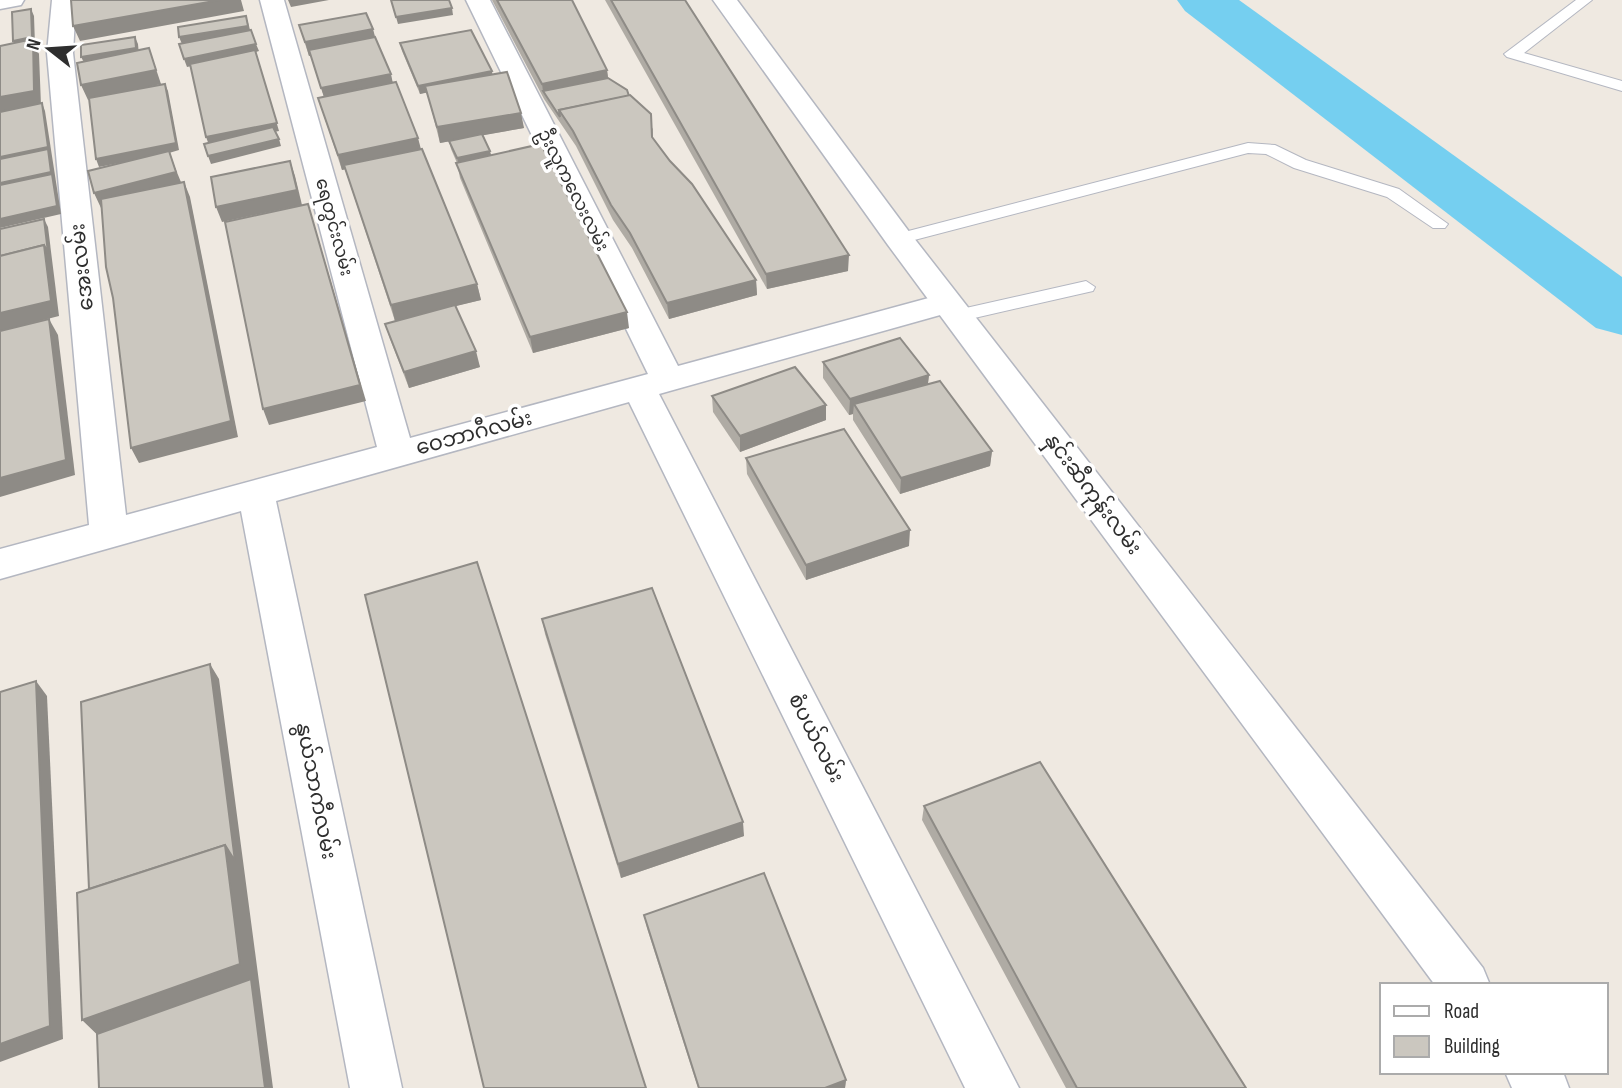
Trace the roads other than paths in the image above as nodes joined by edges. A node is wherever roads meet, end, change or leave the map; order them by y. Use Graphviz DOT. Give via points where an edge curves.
graph roads {
  1 [pos="12,0"];
  2 [pos="64,0"];
  3 [pos="272,0"];
  4 [pos="478,0"];
  5 [pos="725,0"];
  6 [pos="1586,0"];
  7 [pos="0,2"];
  8 [pos="1622,86"];
  9 [pos="1439,225"];
  10 [pos="899,239"];
  11 [pos="1086,287"];
  12 [pos="952,309"];
  13 [pos="654,384"];
  14 [pos="397,455"];
  15 [pos="256,493"];
  16 [pos="109,534"];
  17 [pos="0,564"];
  18 [pos="1463,983"];
  19 [pos="376,1088"];
  20 [pos="993,1088"];
  1 -- 7 [label="street"];
  2 -- 16 [label="street, အေးလမ်း" via="60,53"];
  3 -- 14 [label="street, ရေတွင်းလမ်း"];
  4 -- 13 [label="street, ဦးလူကလေးလမ်း"];
  5 -- 10 [label="street, နှင်းဆီကုန်းလမ်း"];
  6 -- 8 [label="lane" via="1511,54"];
  9 -- 10 [label="lane" via="1393,193 1300,164 1269,149 1248,148"];
  10 -- 12 [label="street, နှင်းဆီကုန်းလမ်း"];
  11 -- 12 [label="lane"];
  12 -- 13 [label="street, ဝေဘာဂီလမ်း"];
  12 -- 18 [label="street, နှင်းဆီကုန်းလမ်း"];
  13 -- 14 [label="street, ဝေဘာဂီလမ်း"];
  13 -- 20 [label="street, စံပယ်လမ်း"];
  14 -- 15 [label="street, ဝေဘာဂီလမ်း"];
  15 -- 16 [label="street, ဝေဘာဂီလမ်း"];
  15 -- 19 [label="street, နွယ်သာကီလမ်း"];
  16 -- 17 [label="street, ဝေဘာဂီလမ်း"];
}
